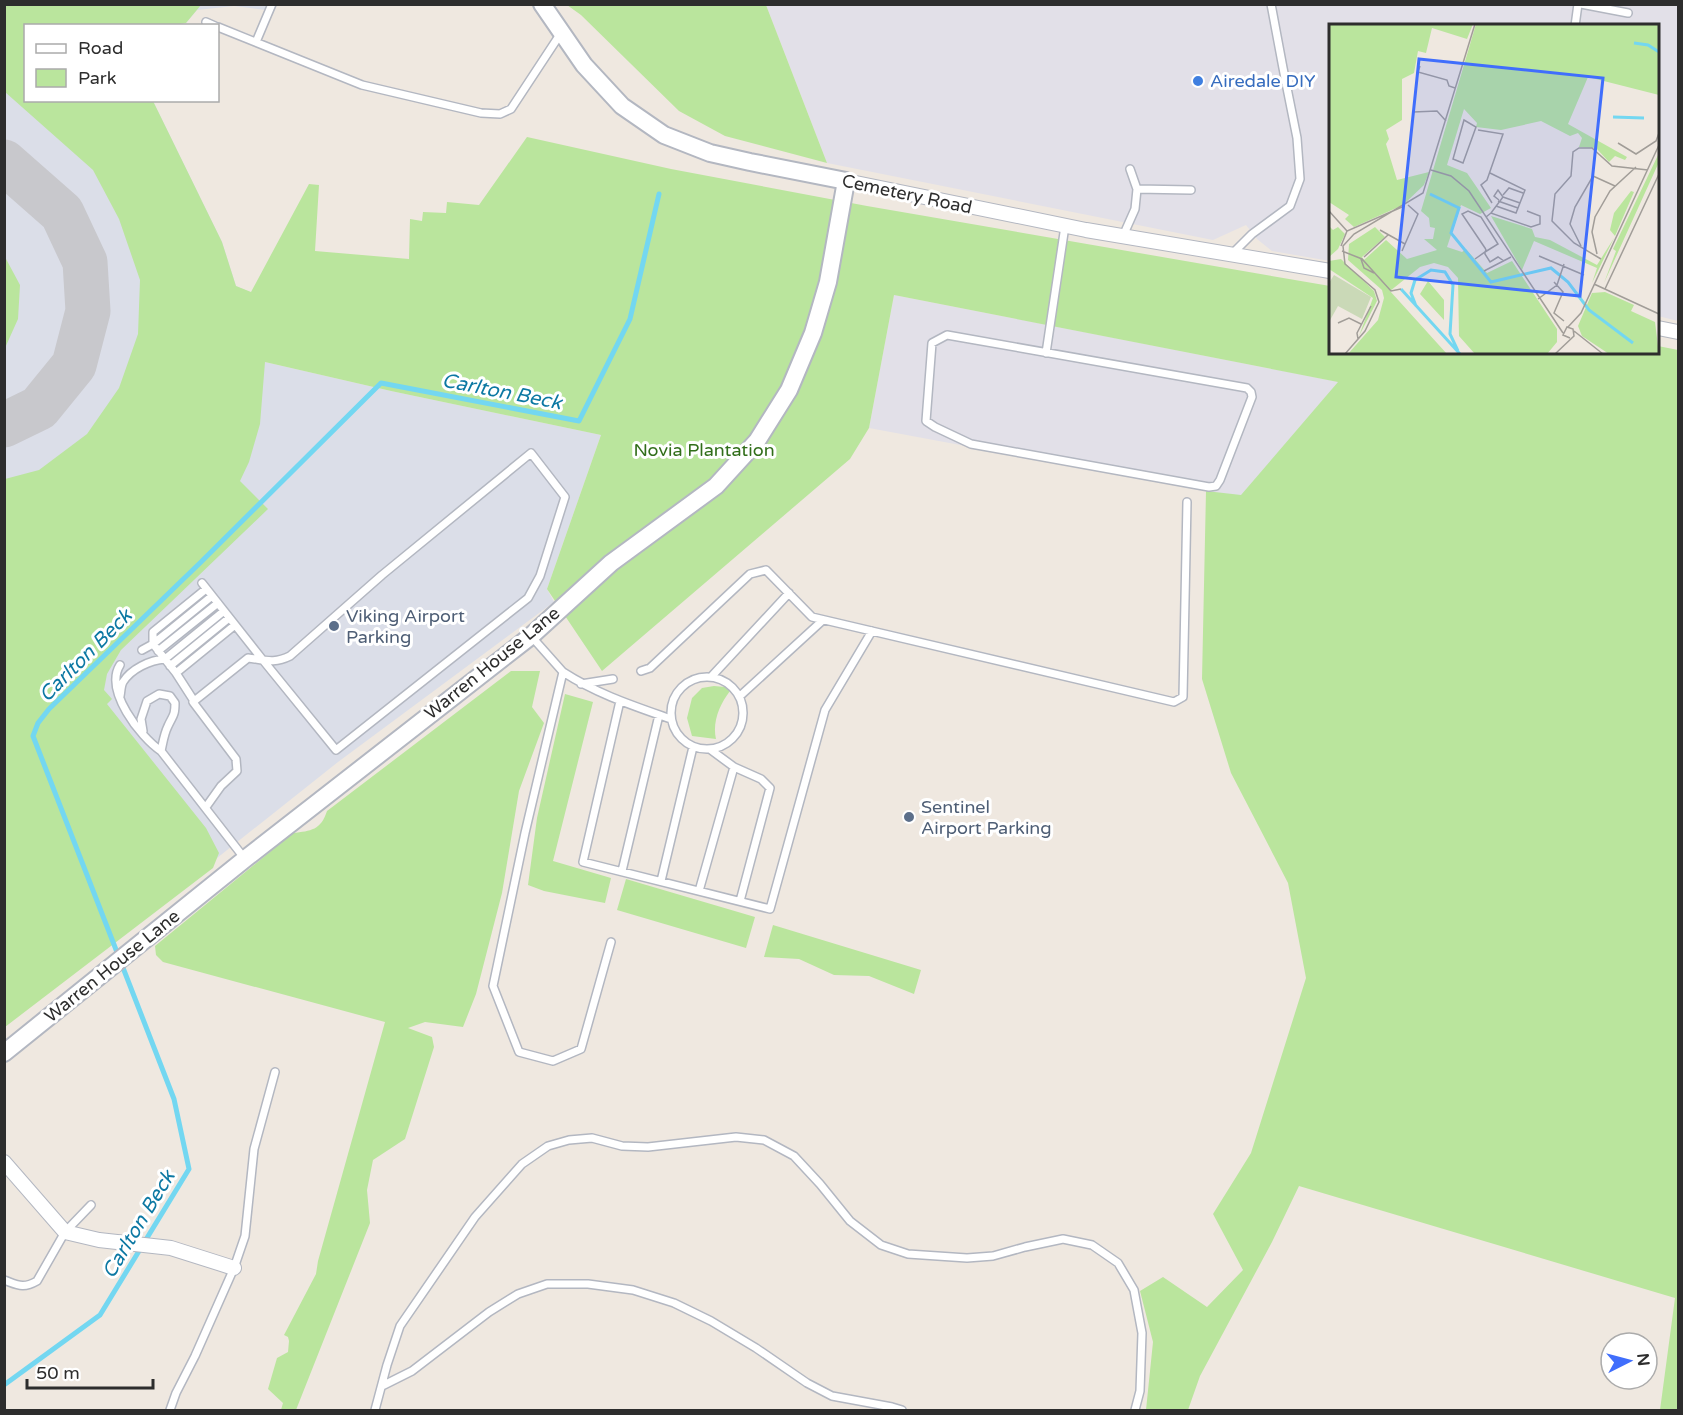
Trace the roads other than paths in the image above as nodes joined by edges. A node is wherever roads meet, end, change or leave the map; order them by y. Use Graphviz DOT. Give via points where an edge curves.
graph roads {
  1 [pos="272,4"];
  2 [pos="542,4"];
  3 [pos="1271,4"];
  4 [pos="1580,4"];
  5 [pos="1628,13"];
  6 [pos="206,22"];
  7 [pos="211,24"];
  8 [pos="1575,24"];
  9 [pos="219,27"];
  10 [pos="561,33"];
  11 [pos="256,42"];
  12 [pos="1130,170"];
  13 [pos="846,181"];
  14 [pos="1137,189"];
  15 [pos="1191,190"];
  16 [pos="1065,226"];
  17 [pos="1123,237"];
  18 [pos="1232,254"];
  19 [pos="1329,271"];
  20 [pos="1659,328"];
  21 [pos="1678,332"];
  22 [pos="1046,353"];
  23 [pos="1187,502"];
  24 [pos="789,593"];
  25 [pos="212,596"];
  26 [pos="218,603"];
  27 [pos="224,611"];
  28 [pos="229,618"];
  29 [pos="824,620"];
  30 [pos="235,625"];
  31 [pos="872,631"];
  32 [pos="531,636"];
  33 [pos="153,644"];
  34 [pos="142,650"];
  35 [pos="158,651"];
  36 [pos="165,659"];
  37 [pos="262,659"];
  38 [pos="120,665"];
  39 [pos="170,666"];
  40 [pos="641,671"];
  41 [pos="563,672"];
  42 [pos="176,673"];
  43 [pos="711,677"];
  44 [pos="613,679"];
  45 [pos="581,684"];
  46 [pos="740,696"];
  47 [pos="120,698"];
  48 [pos="194,701"];
  49 [pos="620,701"];
  50 [pos="659,715"];
  51 [pos="671,719"];
  52 [pos="144,734"];
  53 [pos="693,747"];
  54 [pos="711,750"];
  55 [pos="161,751"];
  56 [pos="734,767"];
  57 [pos="206,807"];
  58 [pos="245,859"];
  59 [pos="621,871"];
  60 [pos="661,881"];
  61 [pos="699,891"];
  62 [pos="740,901"];
  63 [pos="611,942"];
  64 [pos="4,1053"];
  65 [pos="275,1072"];
  66 [pos="4,1162"];
  67 [pos="91,1205"];
  68 [pos="65,1232"];
  69 [pos="234,1268"];
  70 [pos="4,1280"];
  71 [pos="382,1386"];
  72 [pos="170,1410"];
  73 [pos="375,1410"];
  74 [pos="902,1410"];
  75 [pos="1135,1410"];
  1 -- 11 [label="lane"];
  2 -- 10 [label="street, Cemetery Road"];
  3 -- 18 [label="lane" via="1298,138 1300,179 1290,206"];
  4 -- 5 [label="lane"];
  4 -- 8 [label="lane"];
  6 -- 7 [label="lane"];
  9 -- 11 [label="lane"];
  10 -- 11 [label="lane" via="510,109 500,114 362,85"];
  10 -- 13 [label="street, Cemetery Road" via="622,106 664,135 710,153"];
  12 -- 14 [label="lane"];
  13 -- 16 [label="street, Cemetery Road"];
  13 -- 32 [label="street, Warren House Lane" via="828,282 813,333 789,390 757,441 716,486 611,563"];
  14 -- 15 [label="lane"];
  14 -- 17 [label="lane" via="1136,209"];
  16 -- 17 [label="street, Cemetery Road"];
  16 -- 22 [label="lane"];
  17 -- 18 [label="street, Cemetery Road"];
  18 -- 19 [label="street, Cemetery Road"];
  20 -- 21 [label="street"];
  22 -- 22 [label="lane" via="1247,388 1252,397 1216,486 1209,488 971,444 926,421 933,343 938,339 947,335"];
  23 -- 31 [label="lane" via="1183,697 1174,702"];
  24 -- 29 [label="lane" via="812,617"];
  24 -- 40 [label="lane" via="766,570 750,574 650,668"];
  24 -- 43 [label="lane"];
  25 -- 26 [label="lane"];
  25 -- 33 [label="lane"];
  25 -- 33 [label="lane" via="204,586 153,632"];
  26 -- 27 [label="lane"];
  26 -- 35 [label="lane"];
  27 -- 28 [label="lane"];
  27 -- 36 [label="lane"];
  28 -- 30 [label="lane"];
  28 -- 39 [label="lane"];
  29 -- 31 [label="lane"];
  29 -- 46 [label="lane"];
  30 -- 37 [label="lane"];
  30 -- 42 [label="lane"];
  31 -- 62 [label="lane" via="825,710 770,909"];
  32 -- 41 [label="lane"];
  32 -- 58 [label="street, Warren House Lane"];
  33 -- 34 [label="lane"];
  33 -- 35 [label="lane"];
  35 -- 36 [label="lane"];
  36 -- 39 [label="lane"];
  36 -- 47 [label="lane" via="146,663 130,675 122,683"];
  37 -- 37 [label="lane" via="336,750 528,598 540,576 565,497 531,453 382,575 290,657 278,662"];
  37 -- 48 [label="lane" via="248,658"];
  38 -- 47 [label="lane" via="115,672 115,686"];
  39 -- 42 [label="lane"];
  41 -- 45 [label="lane"];
  41 -- 63 [label="lane" via="493,986 519,1052 553,1061 581,1049"];
  42 -- 48 [label="lane"];
  43 -- 46 [label="lane" via="722,680"];
  43 -- 51 [label="lane" via="687,682 678,691 672,701"];
  44 -- 45 [label="lane"];
  45 -- 49 [label="lane"];
  46 -- 54 [label="lane" via="743,720 739,731 722,747"];
  47 -- 52 [label="lane" via="123,709"];
  48 -- 57 [label="lane" via="236,759 237,771"];
  49 -- 50 [label="lane"];
  49 -- 59 [label="lane" via="583,862"];
  50 -- 51 [label="lane"];
  50 -- 59 [label="lane"];
  51 -- 53 [label="lane" via="678,736"];
  52 -- 55 [label="lane"];
  52 -- 55 [label="lane" via="141,719 147,701 159,694 170,696 175,703 174,716"];
  53 -- 54 [label="lane"];
  53 -- 60 [label="lane"];
  54 -- 56 [label="lane"];
  55 -- 57 [label="lane"];
  56 -- 61 [label="lane"];
  56 -- 62 [label="lane" via="761,779 770,788"];
  57 -- 58 [label="lane"];
  58 -- 64 [label="street, Warren House Lane"];
  59 -- 60 [label="lane"];
  60 -- 61 [label="lane"];
  61 -- 62 [label="lane"];
  65 -- 69 [label="lane" via="254,1149 245,1236"];
  66 -- 68 [label="street"];
  67 -- 68 [label="lane"];
  68 -- 69 [label="street" via="171,1248"];
  68 -- 70 [label="lane" via="37,1281 21,1287"];
  69 -- 72 [label="lane"];
  71 -- 73 [label="lane"];
  71 -- 74 [label="lane" via="412,1371 518,1293 548,1284 588,1284 633,1290 674,1303 711,1321 832,1396"];
  71 -- 75 [label="lane" via="400,1326 475,1217 522,1164 549,1146 569,1140 592,1138 622,1146 648,1147 736,1137 764,1140 794,1156 850,1221 882,1245 909,1254 993,1256 1063,1239 1092,1245 1118,1263 1134,1290 1142,1333 1140,1390"];
}
